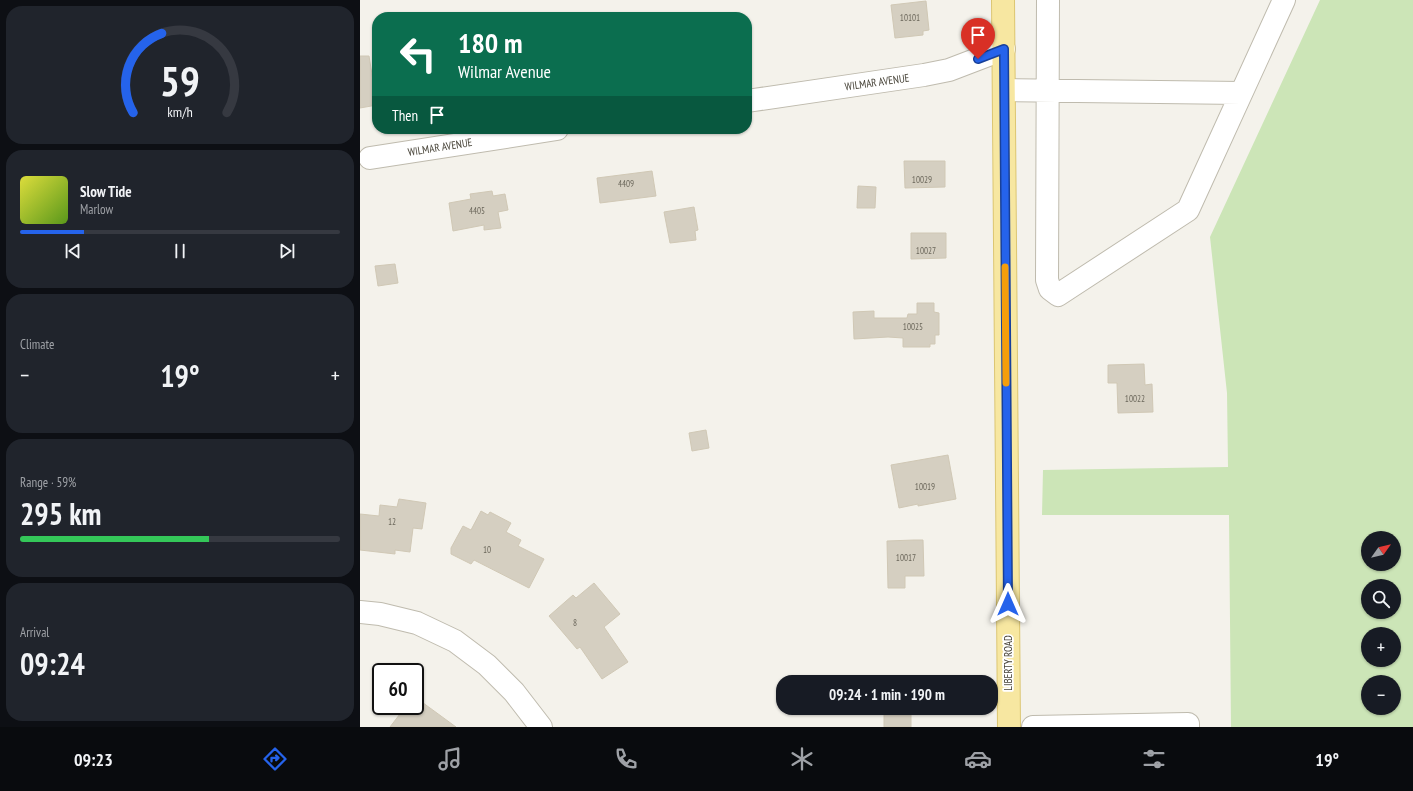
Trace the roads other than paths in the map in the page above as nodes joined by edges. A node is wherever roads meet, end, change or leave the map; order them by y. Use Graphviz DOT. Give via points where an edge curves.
graph roads {
  1 [pos="1003,0"];
  2 [pos="1048,0"];
  3 [pos="1284,0"];
  4 [pos="1004,49"];
  5 [pos="1004,90"];
  6 [pos="1047,91"];
  7 [pos="1241,93"];
  8 [pos="752,100"];
  9 [pos="525,134"];
  10 [pos="370,158"];
  11 [pos="360,612"];
  12 [pos="541,727"];
  13 [pos="1009,727"];
  14 [pos="1033,727"];
  15 [pos="1188,727"];
  1 -- 4 [label="main road, LIBERTY ROAD"];
  2 -- 6 [label="street"];
  3 -- 7 [label="street"];
  4 -- 5 [label="main road, LIBERTY ROAD"];
  4 -- 8 [label="street, WILMAR AVENUE" via="949,70"];
  5 -- 6 [label="street"];
  5 -- 13 [label="main road, LIBERTY ROAD"];
  6 -- 7 [label="street"];
  6 -- 7 [label="street" via="1047,280 1050,289 1058,295 1188,210"];
  9 -- 10 [label="street, WILMAR AVENUE"];
  11 -- 12 [label="street" via="417,623 455,641 493,671 514,692"];
  14 -- 15 [label="street" via="1188,724"];
}
